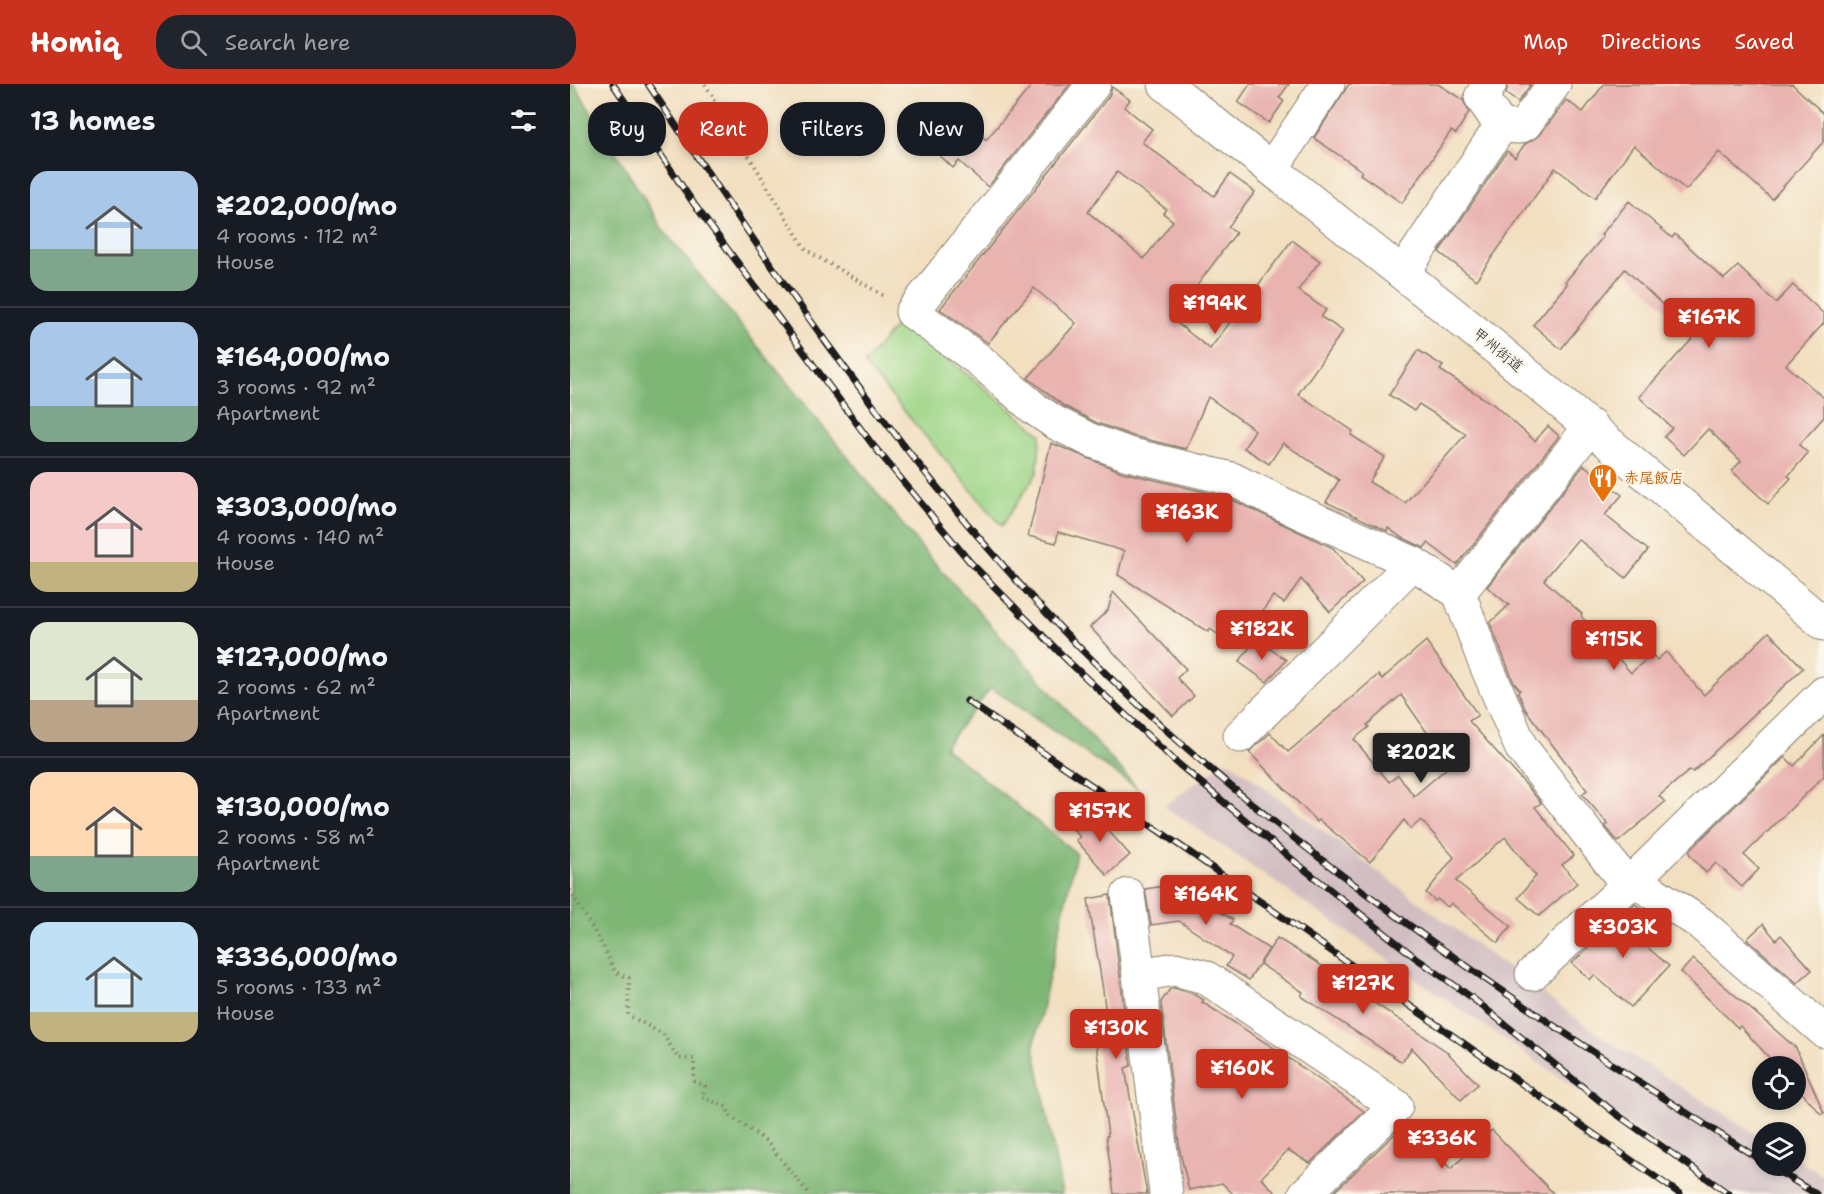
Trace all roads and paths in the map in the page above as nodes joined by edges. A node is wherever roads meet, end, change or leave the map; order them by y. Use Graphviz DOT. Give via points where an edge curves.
graph roads {
  1 [pos="705,84"];
  2 [pos="1094,84"];
  3 [pos="1165,84"];
  4 [pos="1328,84"];
  5 [pos="1490,84"];
  6 [pos="1554,84"];
  7 [pos="1501,126"];
  8 [pos="1272,168"];
  9 [pos="1403,273"];
  10 [pos="912,312"];
  11 [pos="1591,426"];
  12 [pos="1413,563"];
  13 [pos="1459,593"];
  14 [pos="1824,624"];
  15 [pos="1824,693"];
  16 [pos="1240,736"];
  17 [pos="1631,882"];
  18 [pos="570,890"];
  19 [pos="1128,895"];
  20 [pos="1532,974"];
  21 [pos="1139,975"];
  22 [pos="1824,1031"];
  23 [pos="809,1194"];
  24 [pos="1166,1194"];
  25 [pos="1305,1194"];
  1 -- 10 [label="path" via="806,250"];
  2 -- 10 [label="main road"];
  3 -- 8 [label="main road, 甲州街道"];
  4 -- 8 [label="main road"];
  5 -- 7 [label="main road" via="1481,97"];
  6 -- 7 [label="main road" via="1526,124"];
  7 -- 9 [label="main road"];
  8 -- 9 [label="main road, 甲州街道"];
  9 -- 11 [label="main road, 甲州街道"];
  10 -- 12 [label="main road" via="1063,427 1128,454 1232,479"];
  11 -- 13 [label="main road"];
  11 -- 14 [label="main road, 甲州街道"];
  12 -- 13 [label="main road"];
  12 -- 16 [label="main road"];
  13 -- 17 [label="main road" via="1521,747 1619,874"];
  15 -- 17 [label="main road"];
  17 -- 20 [label="main road"];
  17 -- 22 [label="main road" via="1700,923"];
  18 -- 23 [label="path" via="615,972 629,978 628,1015 663,1034 678,1058 694,1059 694,1081 705,1086 702,1097 727,1107 729,1115 766,1141"];
  19 -- 21 [label="main road"];
  21 -- 24 [label="main road"];
  21 -- 25 [label="main road" via="1175,969 1205,977 1396,1106"];
}
